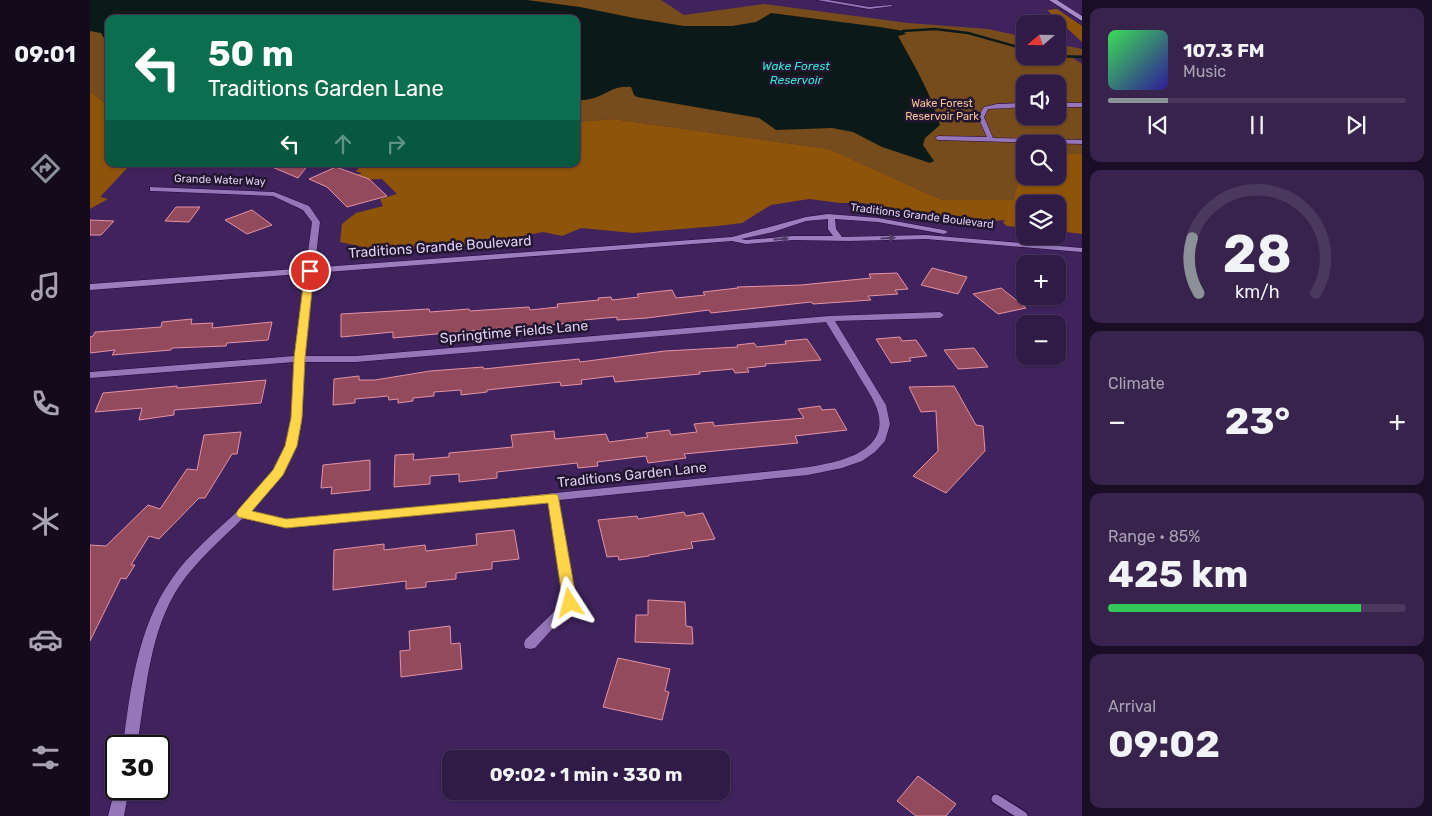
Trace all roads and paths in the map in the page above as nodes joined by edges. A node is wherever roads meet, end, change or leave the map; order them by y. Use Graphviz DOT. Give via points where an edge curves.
graph roads {
  1 [pos="819,0"];
  2 [pos="1052,0"];
  3 [pos="891,6"];
  4 [pos="1082,19"];
  5 [pos="1016,105"];
  6 [pos="1066,105"];
  7 [pos="1082,105"];
  8 [pos="938,138"];
  9 [pos="991,140"];
  10 [pos="1082,142"];
  11 [pos="153,189"];
  12 [pos="832,217"];
  13 [pos="732,239"];
  14 [pos="840,239"];
  15 [pos="1082,244"];
  16 [pos="1082,250"];
  17 [pos="310,271"];
  18 [pos="90,287"];
  19 [pos="940,316"];
  20 [pos="829,319"];
  21 [pos="299,358"];
  22 [pos="90,375"];
  23 [pos="553,498"];
  24 [pos="242,514"];
  25 [pos="530,644"];
  26 [pos="132,735"];
  27 [pos="996,799"];
  28 [pos="120,800"];
  29 [pos="116,816"];
  30 [pos="1023,816"];
  1 -- 3 [label="street" via="869,8"];
  2 -- 4 [label="highway"];
  5 -- 9 [label="street" via="986,108 982,117"];
  6 -- 7 [label="street"];
  8 -- 9 [label="street"];
  9 -- 10 [label="street"];
  11 -- 17 [label="street, Grande Water Way" via="274,194 293,200 306,208 316,222"];
  12 -- 13 [label="main road, Traditions Grande Boulevard" via="807,219"];
  12 -- 14 [label="main road" via="832,231"];
  12 -- 15 [label="main road, Traditions Grande Boulevard" via="871,219 959,234"];
  13 -- 14 [label="main road, Traditions Grande Boulevard, one-way" via="746,242"];
  13 -- 17 [label="main road, Traditions Grande Boulevard"];
  14 -- 16 [label="main road, Traditions Grande Boulevard, one-way" via="926,237"];
  17 -- 18 [label="main road, Traditions Grande Boulevard"];
  17 -- 21 [label="street"];
  19 -- 20 [label="street, Springtime Fields Lane"];
  20 -- 21 [label="street, Springtime Fields Lane" via="356,359"];
  20 -- 23 [label="street, Traditions Garden Lane" via="884,412 883,432 867,454 843,465 812,471"];
  21 -- 22 [label="street, Springtime Fields Lane"];
  21 -- 24 [label="street" via="297,418 291,446 279,472"];
  23 -- 24 [label="street, Traditions Garden Lane" via="293,523"];
  23 -- 25 [label="street" via="570,603"];
  24 -- 26 [label="street" via="186,568 160,610 148,645"];
  27 -- 30 [label="lane"];
  28 -- 29 [label="street"];
}
